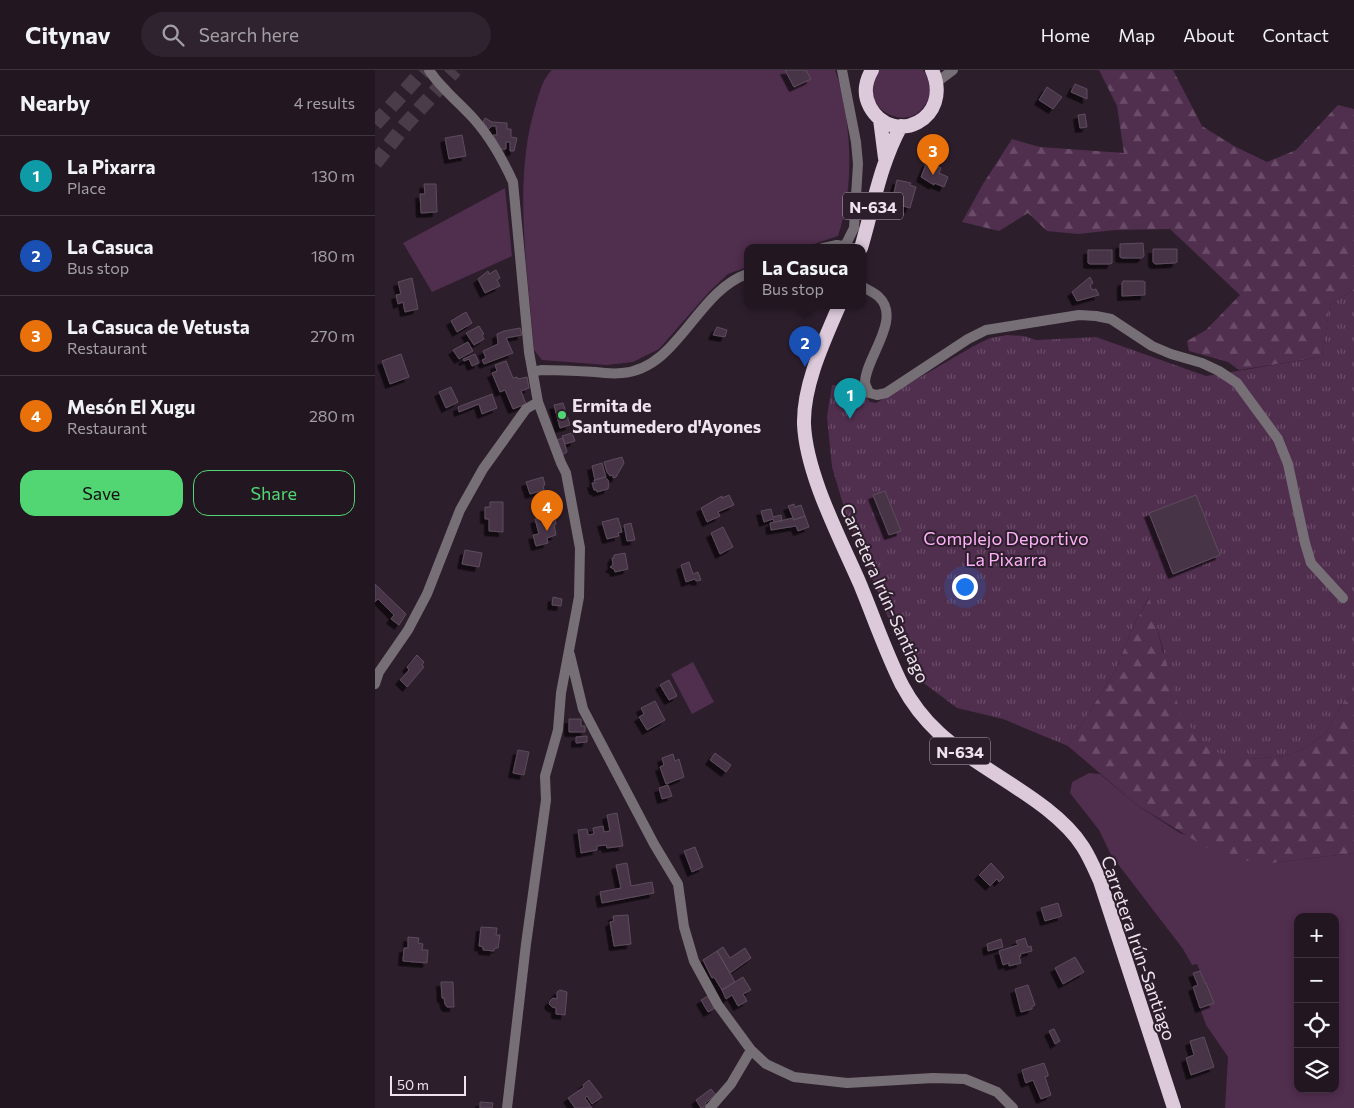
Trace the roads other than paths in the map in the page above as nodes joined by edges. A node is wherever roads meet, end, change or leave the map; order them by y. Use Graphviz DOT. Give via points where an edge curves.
graph roads {
  1 [pos="429,70"];
  2 [pos="842,70"];
  3 [pos="872,70"];
  4 [pos="953,70"];
  5 [pos="935,76"];
  6 [pos="880,119"];
  7 [pos="901,126"];
  8 [pos="885,164"];
  9 [pos="851,244"];
  10 [pos="862,244"];
  11 [pos="744,276"];
  12 [pos="866,289"];
  13 [pos="838,309"];
  14 [pos="533,372"];
  15 [pos="538,402"];
  16 [pos="1343,598"];
  17 [pos="569,650"];
  18 [pos="375,684"];
  19 [pos="751,1050"];
  20 [pos="507,1108"];
  21 [pos="710,1108"];
  22 [pos="1013,1108"];
  23 [pos="1174,1108"];
  1 -- 14 [label="street" via="486,134 513,182"];
  2 -- 9 [label="street" via="858,164"];
  3 -- 6 [label="highway, N-634" via="865,92 868,103"];
  4 -- 5 [label="street"];
  5 -- 7 [label="highway" via="937,98 932,110 917,123"];
  6 -- 7 [label="highway"];
  6 -- 8 [label="highway, N-634"];
  7 -- 8 [label="highway, N-634"];
  8 -- 10 [label="highway, N-634"];
  11 -- 14 [label="street" via="710,299 662,355 647,366 622,374"];
  12 -- 16 [label="street" via="879,296 887,316 865,383 869,393 877,395 886,393 968,338 986,330 1079,315 1111,319 1152,346 1219,371 1237,383 1278,439 1288,464 1311,563"];
  13 -- 23 [label="highway, Carretera Irún-Santiago / N-634" via="808,389 804,424 809,457 822,495 903,686 922,714 957,748 1050,812 1083,847 1100,881"];
  14 -- 15 [label="street"];
  15 -- 17 [label="street" via="566,474 580,548 579,597"];
  15 -- 18 [label="street" via="526,410 483,469 460,510 427,594 408,630 379,672"];
  17 -- 19 [label="street" via="583,709 678,884 684,927 694,961 718,1005"];
  17 -- 20 [label="street" via="558,730 545,776 546,800"];
  19 -- 21 [label="street" via="731,1084"];
  19 -- 22 [label="street" via="765,1064 794,1077 847,1083 965,1079 997,1092"];
}
